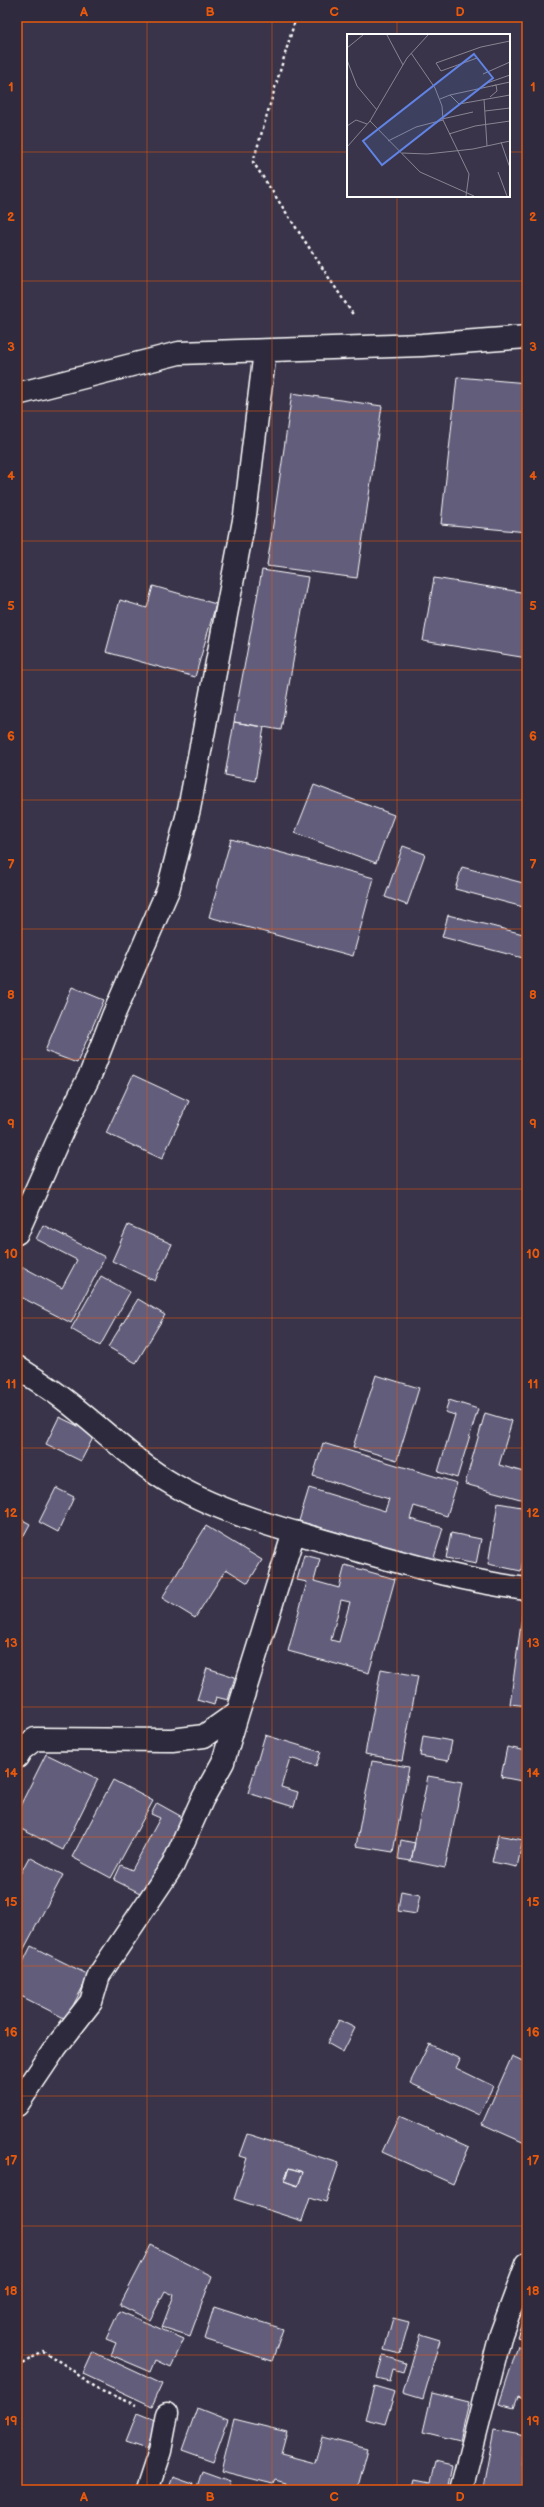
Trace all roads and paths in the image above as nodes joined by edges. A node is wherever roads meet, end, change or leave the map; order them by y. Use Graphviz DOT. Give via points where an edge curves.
graph roads {
  1 [pos="296,17"];
  2 [pos="527,337"];
  3 [pos="374,347"];
  4 [pos="264,351"];
  5 [pos="17,394"];
  6 [pos="17,1233"];
  7 [pos="17,1368"];
  8 [pos="294,1532"];
  9 [pos="527,1589"];
  10 [pos="238,1712"];
  11 [pos="17,1757"];
  12 [pos="17,2105"];
  13 [pos="527,2264"];
  14 [pos="17,2367"];
  15 [pos="167,2414"];
  16 [pos="147,2490"];
  17 [pos="461,2490"];
  1 -- 3 [label="path" via="253,162"];
  2 -- 3 [label="street"];
  3 -- 4 [label="street"];
  4 -- 5 [label="street" via="179,353"];
  4 -- 6 [label="street" via="245,515 189,809 168,890 91,1073 62,1129"];
  7 -- 8 [label="street" via="58,1394 146,1468 175,1486 232,1511"];
  8 -- 9 [label="street" via="399,1562 501,1586"];
  8 -- 10 [label="street"];
  10 -- 11 [label="street" via="204,1736 172,1740 36,1739 21,1750"];
  10 -- 12 [label="street" via="223,1762 202,1800 173,1865 100,1975 91,2002 56,2047"];
  13 -- 17 [label="street" via="501,2334"];
  14 -- 15 [label="path" via="43,2351 94,2388"];
  15 -- 16 [label="street" via="160,2451"];
}
